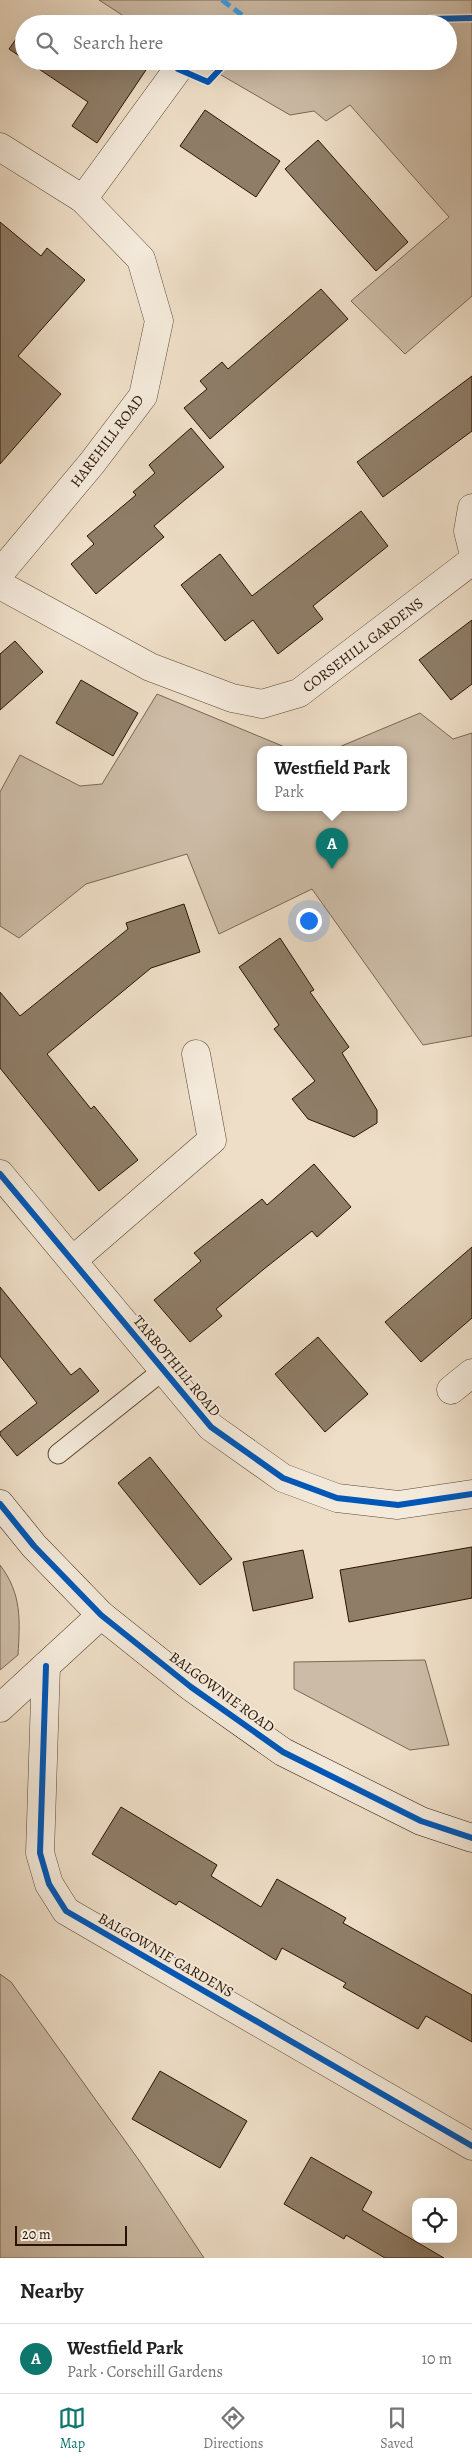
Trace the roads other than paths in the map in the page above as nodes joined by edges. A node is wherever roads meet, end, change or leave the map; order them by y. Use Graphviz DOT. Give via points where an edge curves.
graph roads {
  1 [pos="177,70"];
  2 [pos="0,147"];
  3 [pos="84,199"];
  4 [pos="472,508"];
  5 [pos="472,547"];
  6 [pos="472,561"];
  7 [pos="0,573"];
  8 [pos="0,585"];
  9 [pos="196,1054"];
  10 [pos="0,1174"];
  11 [pos="73,1260"];
  12 [pos="162,1371"];
  13 [pos="472,1373"];
  14 [pos="451,1390"];
  15 [pos="58,1454"];
  16 [pos="472,1494"];
  17 [pos="0,1504"];
  18 [pos="100,1615"];
  19 [pos="46,1666"];
  20 [pos="0,1708"];
  21 [pos="472,1838"];
  22 [pos="472,2146"];
  1 -- 3 [label="street"];
  2 -- 3 [label="street, HAREHILL ROAD"];
  3 -- 7 [label="street, HAREHILL ROAD" via="141,259 159,321 143,396"];
  4 -- 5 [label="street" via="468,531"];
  6 -- 8 [label="street, CORSEHILL GARDENS" via="300,693 262,704 232,698 150,667"];
  9 -- 11 [label="street" via="212,1140"];
  10 -- 11 [label="street, TARBOTHILL ROAD"];
  11 -- 12 [label="street, TARBOTHILL ROAD"];
  12 -- 15 [label="lane"];
  12 -- 16 [label="street, TARBOTHILL ROAD" via="211,1427 283,1478 337,1498 398,1505"];
  13 -- 14 [label="street"];
  17 -- 18 [label="street, BALGOWNIE ROAD" via="34,1546"];
  18 -- 19 [label="street"];
  18 -- 21 [label="street, BALGOWNIE ROAD" via="283,1752 421,1821"];
  19 -- 20 [label="street"];
  19 -- 22 [label="street, BALGOWNIE GARDENS" via="40,1853 50,1884 66,1911"];
}
